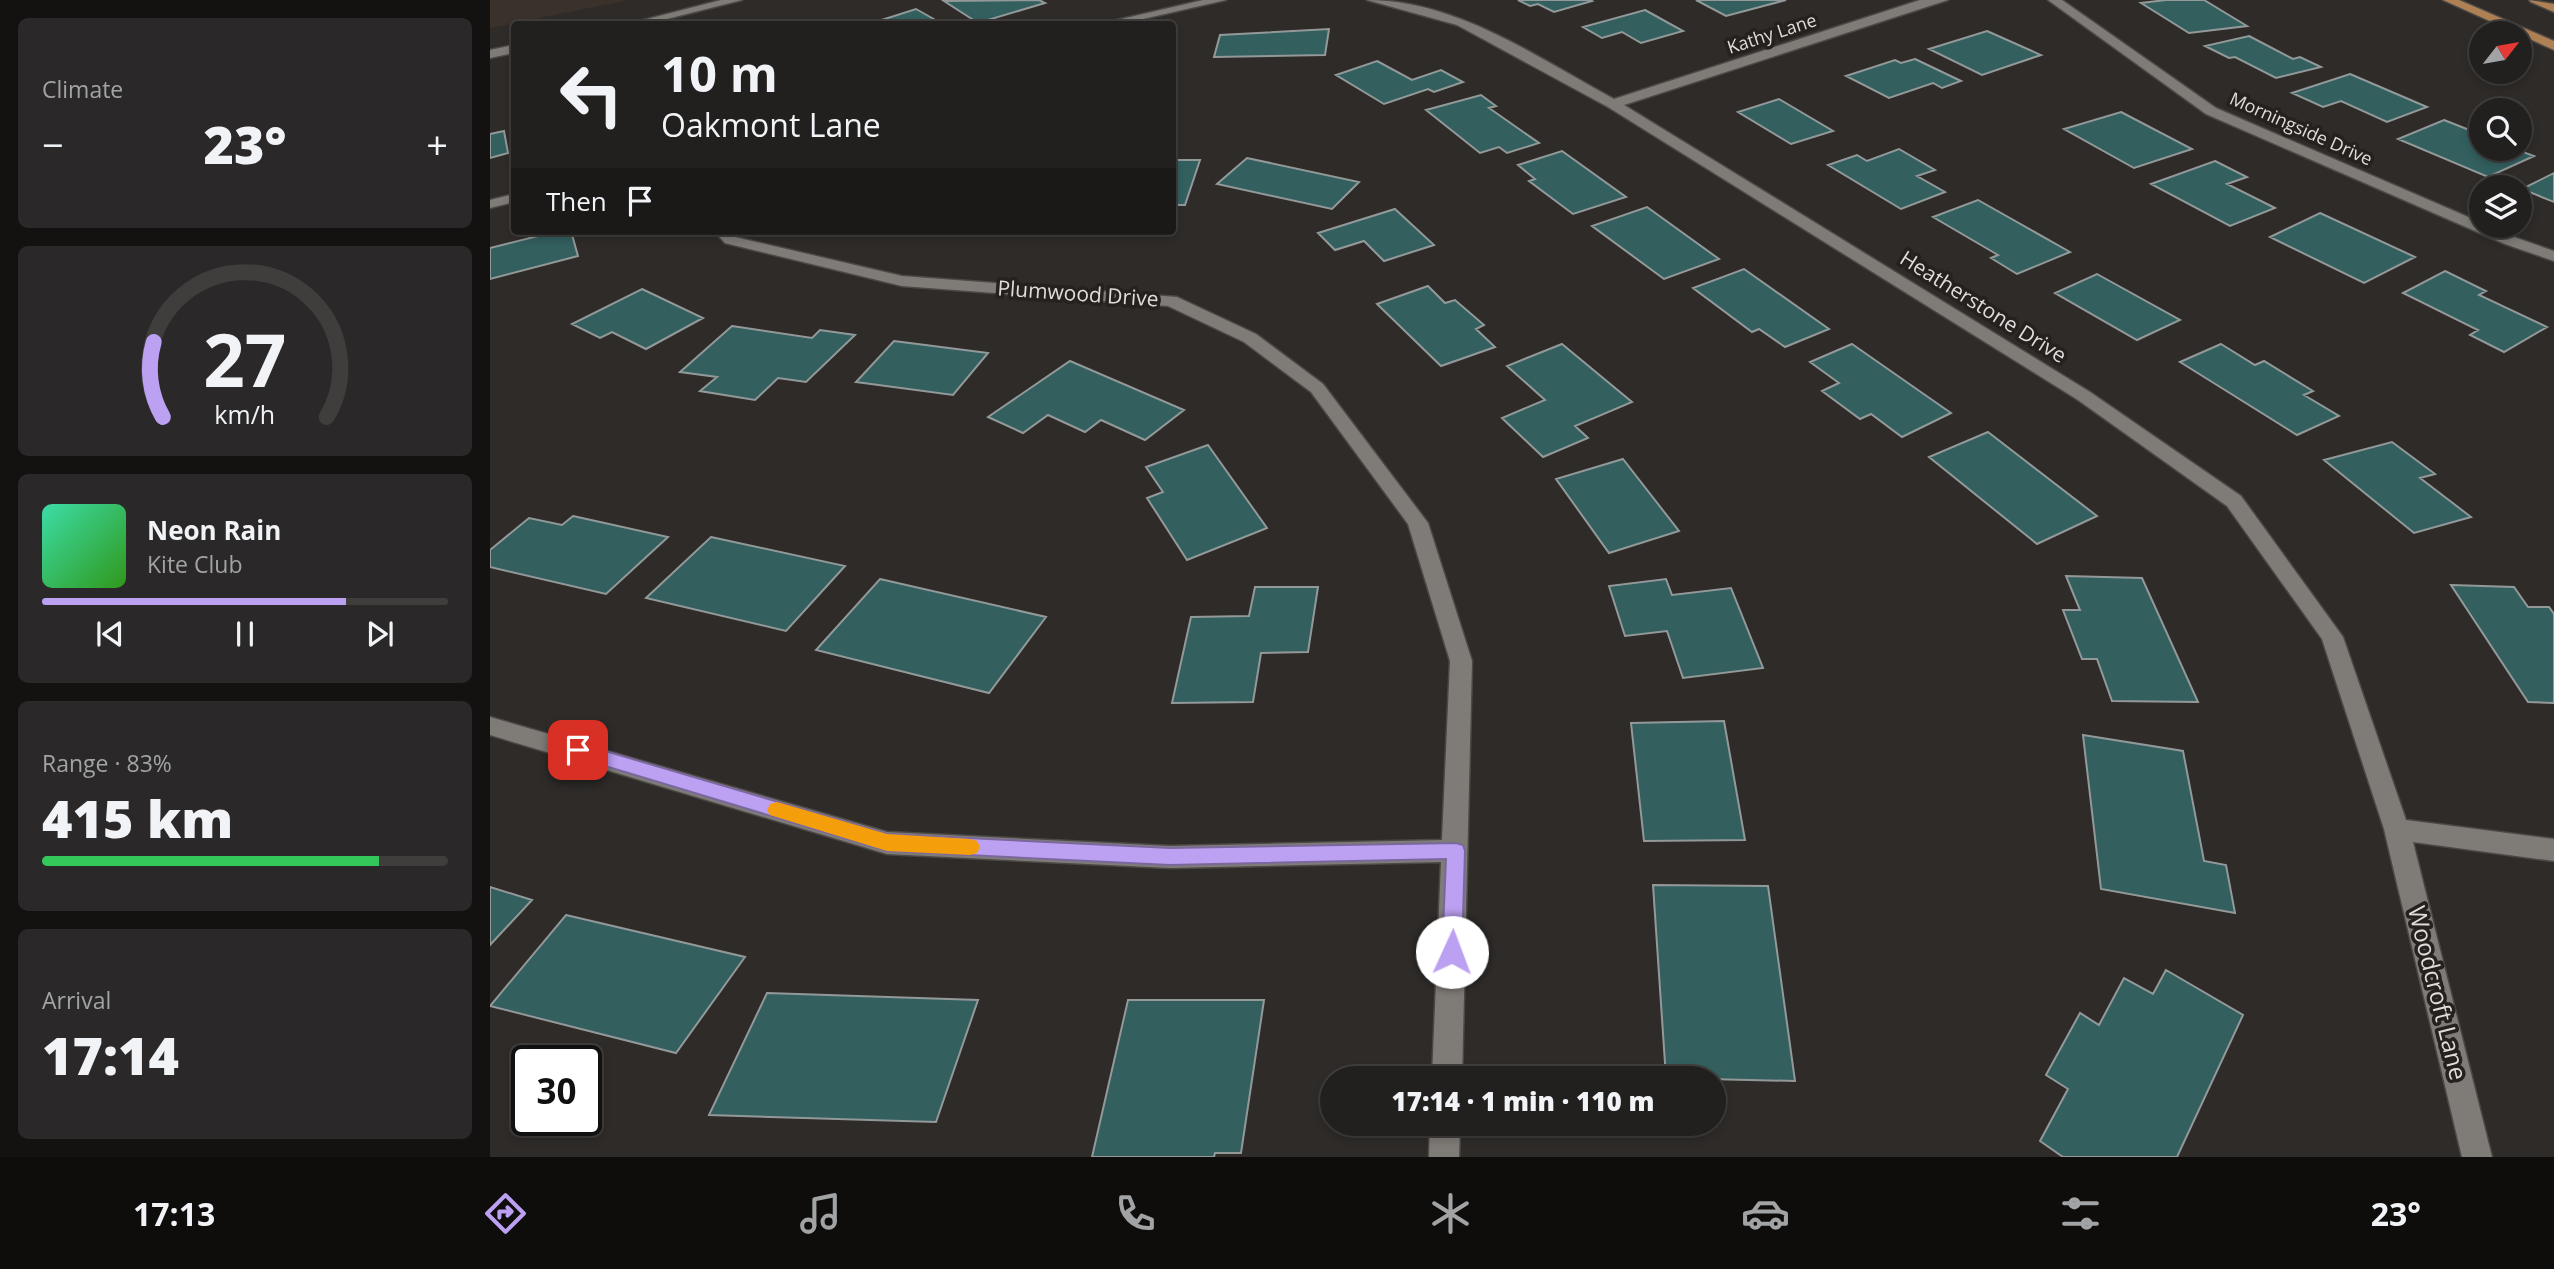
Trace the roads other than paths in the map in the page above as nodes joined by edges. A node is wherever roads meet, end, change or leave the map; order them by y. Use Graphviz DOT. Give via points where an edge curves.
graph roads {
  1 [pos="736,0"];
  2 [pos="1220,0"];
  3 [pos="1942,0"];
  4 [pos="2054,0"];
  5 [pos="2449,0"];
  6 [pos="2535,0"];
  7 [pos="1381,1"];
  8 [pos="2554,8"];
  9 [pos="647,21"];
  10 [pos="1120,21"];
  11 [pos="2554,46"];
  12 [pos="511,50"];
  13 [pos="490,54"];
  14 [pos="1613,104"];
  15 [pos="511,199"];
  16 [pos="490,204"];
  17 [pos="726,235"];
  18 [pos="2554,257"];
  19 [pos="490,726"];
  20 [pos="2396,828"];
  21 [pos="2554,850"];
  22 [pos="1456,851"];
  23 [pos="1447,1066"];
  24 [pos="1445,1136"];
  25 [pos="1444,1157"];
  26 [pos="2477,1157"];
  1 -- 9 [label="street"];
  2 -- 10 [label="street"];
  3 -- 14 [label="street, Kathy Lane"];
  4 -- 18 [label="street, Morningside Drive" via="2211,111"];
  5 -- 11 [label="main road"];
  6 -- 8 [label="main road"];
  7 -- 14 [label="street, Heatherstone Drive" via="1461,22"];
  12 -- 13 [label="street"];
  14 -- 20 [label="street, Heatherstone Drive" via="2084,396 2234,501 2332,637"];
  15 -- 16 [label="street"];
  17 -- 22 [label="street, Plumwood Drive" via="730,240 902,281 1171,301 1250,338 1317,388 1418,523 1461,661"];
  19 -- 22 [label="street" via="887,843 1170,857"];
  20 -- 21 [label="street"];
  20 -- 26 [label="street, Woodcroft Lane"];
  22 -- 23 [label="street, Plumwood Drive"];
  24 -- 25 [label="street"];
}
